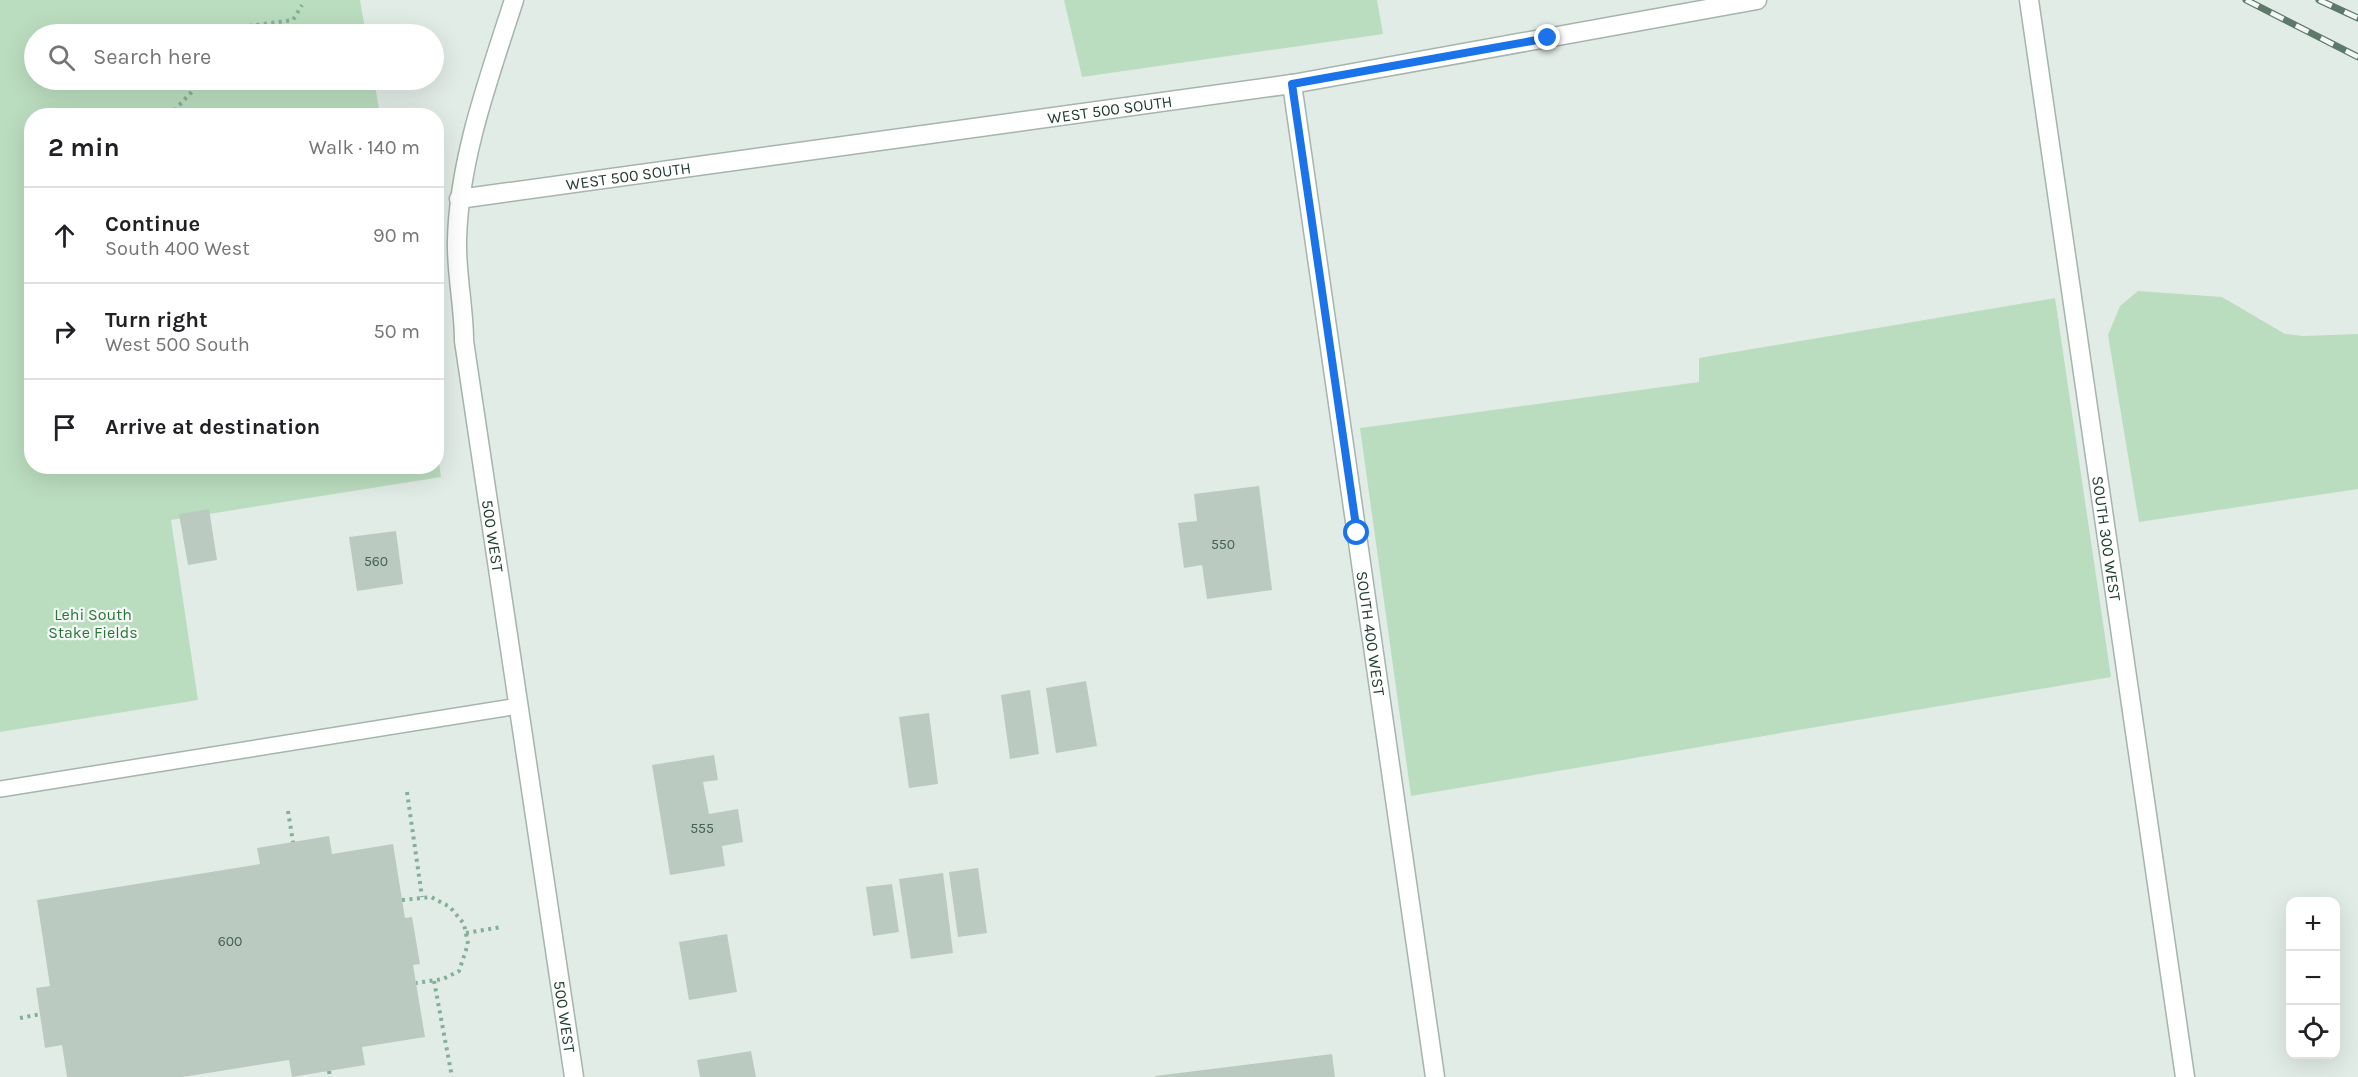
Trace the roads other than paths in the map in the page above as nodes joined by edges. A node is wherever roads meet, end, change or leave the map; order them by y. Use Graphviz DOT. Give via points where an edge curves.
graph roads {
  1 [pos="514,0"];
  2 [pos="1757,0"];
  3 [pos="2029,0"];
  4 [pos="1292,84"];
  5 [pos="459,199"];
  6 [pos="519,706"];
  7 [pos="0,789"];
  8 [pos="574,1077"];
  9 [pos="1435,1077"];
  10 [pos="2185,1077"];
  1 -- 5 [label="street, 500 WEST" via="478,112"];
  2 -- 4 [label="street, WEST 500 SOUTH"];
  3 -- 10 [label="street, SOUTH 300 WEST"];
  4 -- 5 [label="street, WEST 500 SOUTH"];
  4 -- 9 [label="street, SOUTH 400 WEST"];
  5 -- 6 [label="street, 500 WEST" via="457,243 464,341"];
  6 -- 7 [label="lane"];
  6 -- 8 [label="street, 500 WEST"];
}
